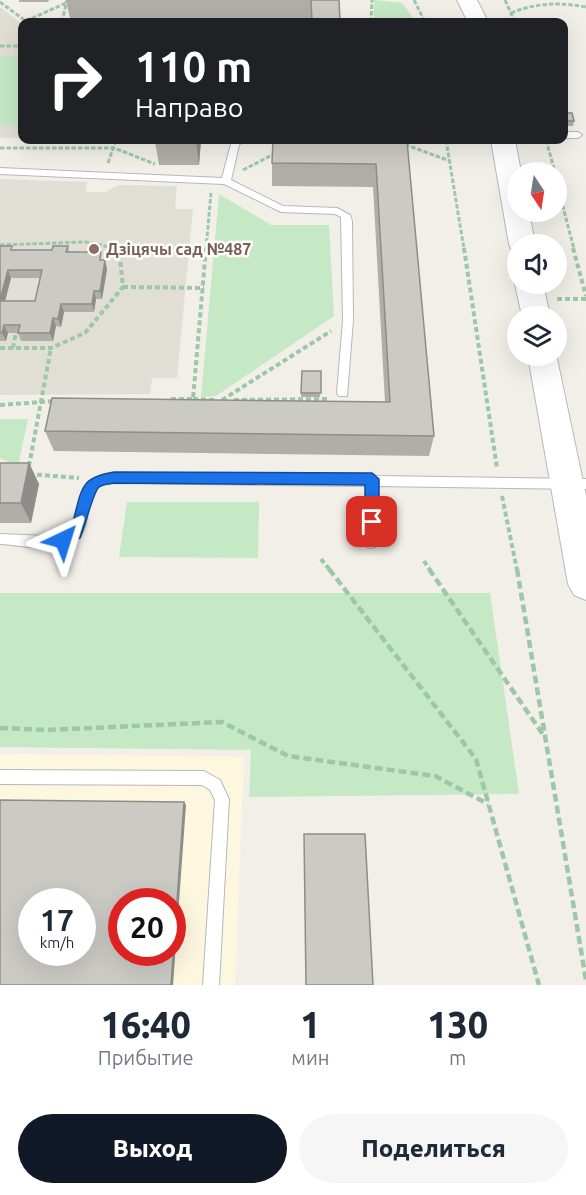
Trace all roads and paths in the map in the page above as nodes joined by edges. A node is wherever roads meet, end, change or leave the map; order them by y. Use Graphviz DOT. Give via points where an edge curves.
graph roads {
  1 [pos="372,0"];
  2 [pos="414,0"];
  3 [pos="467,0"];
  4 [pos="505,0"];
  5 [pos="584,0"];
  6 [pos="0,2"];
  7 [pos="67,2"];
  8 [pos="586,6"];
  9 [pos="511,13"];
  10 [pos="22,18"];
  11 [pos="35,18"];
  12 [pos="63,18"];
  13 [pos="371,18"];
  14 [pos="423,18"];
  15 [pos="476,18"];
  16 [pos="513,18"];
  17 [pos="0,46"];
  18 [pos="18,46"];
  19 [pos="568,135"];
  20 [pos="578,135"];
  21 [pos="115,144"];
  22 [pos="235,144"];
  23 [pos="403,144"];
  24 [pos="447,144"];
  25 [pos="504,144"];
  26 [pos="547,144"];
  27 [pos="0,148"];
  28 [pos="114,148"];
  29 [pos="283,151"];
  30 [pos="450,162"];
  31 [pos="552,162"];
  32 [pos="0,171"];
  33 [pos="103,175"];
  34 [pos="169,178"];
  35 [pos="212,180"];
  36 [pos="226,181"];
  37 [pos="567,222"];
  38 [pos="520,234"];
  39 [pos="0,244"];
  40 [pos="123,287"];
  41 [pos="204,288"];
  42 [pos="586,296"];
  43 [pos="348,320"];
  44 [pos="16,333"];
  45 [pos="0,348"];
  46 [pos="13,348"];
  47 [pos="51,348"];
  48 [pos="546,366"];
  49 [pos="343,393"];
  50 [pos="160,399"];
  51 [pos="193,399"];
  52 [pos="66,400"];
  53 [pos="222,400"];
  54 [pos="43,401"];
  55 [pos="1,406"];
  56 [pos="372,479"];
  57 [pos="97,480"];
  58 [pos="499,481"];
  59 [pos="577,483"];
  60 [pos="0,539"];
  61 [pos="371,543"];
  62 [pos="321,559"];
  63 [pos="424,561"];
  64 [pos="586,584"];
  65 [pos="0,728"];
  66 [pos="546,738"];
  67 [pos="0,777"];
  68 [pos="488,804"];
  69 [pos="586,980"];
  70 [pos="211,985"];
  71 [pos="538,985"];
  1 -- 13 [label="path"];
  2 -- 14 [label="path"];
  3 -- 15 [label="street"];
  4 -- 9 [label="path"];
  5 -- 8 [label="path"];
  6 -- 10 [label="path"];
  7 -- 11 [label="path"];
  7 -- 12 [label="path"];
  8 -- 9 [label="path" via="525,6"];
  9 -- 16 [label="path"];
  17 -- 18 [label="path"];
  19 -- 20 [label="lane"];
  21 -- 28 [label="path"];
  22 -- 36 [label="lane"];
  23 -- 30 [label="path"];
  24 -- 30 [label="path"];
  25 -- 38 [label="street"];
  26 -- 31 [label="path"];
  27 -- 28 [label="path"];
  28 -- 33 [label="path"];
  28 -- 34 [label="path" via="152,161"];
  29 -- 36 [label="path" via="261,159"];
  30 -- 58 [label="path"];
  32 -- 33 [label="lane"];
  33 -- 34 [label="lane"];
  34 -- 35 [label="lane"];
  35 -- 36 [label="lane"];
  35 -- 41 [label="path"];
  36 -- 43 [label="lane" via="281,209 345,214"];
  37 -- 42 [label="path"];
  39 -- 40 [label="path" via="86,242 119,249"];
  40 -- 41 [label="path"];
  40 -- 47 [label="path" via="85,333"];
  41 -- 51 [label="path"];
  43 -- 49 [label="lane"];
  43 -- 53 [label="path"];
  44 -- 46 [label="path"];
  45 -- 46 [label="path"];
  46 -- 47 [label="path"];
  47 -- 54 [label="path"];
  48 -- 59 [label="street"];
  49 -- 53 [label="path" via="325,400"];
  50 -- 51 [label="path"];
  51 -- 53 [label="path"];
  52 -- 54 [label="path"];
  54 -- 55 [label="path"];
  54 -- 57 [label="path" via="27,474"];
  56 -- 57 [label="lane"];
  56 -- 58 [label="lane"];
  56 -- 61 [label="lane"];
  57 -- 60 [label="lane" via="88,490 75,533 63,540"];
  58 -- 59 [label="lane"];
  58 -- 66 [label="path"];
  59 -- 64 [label="street"];
  62 -- 68 [label="path" via="476,759"];
  63 -- 66 [label="path"];
  65 -- 68 [label="path" via="47,730 222,722 288,756 435,776"];
  66 -- 69 [label="path"];
  67 -- 70 [label="lane" via="204,778 215,785 222,800"];
  68 -- 71 [label="path"];
}
